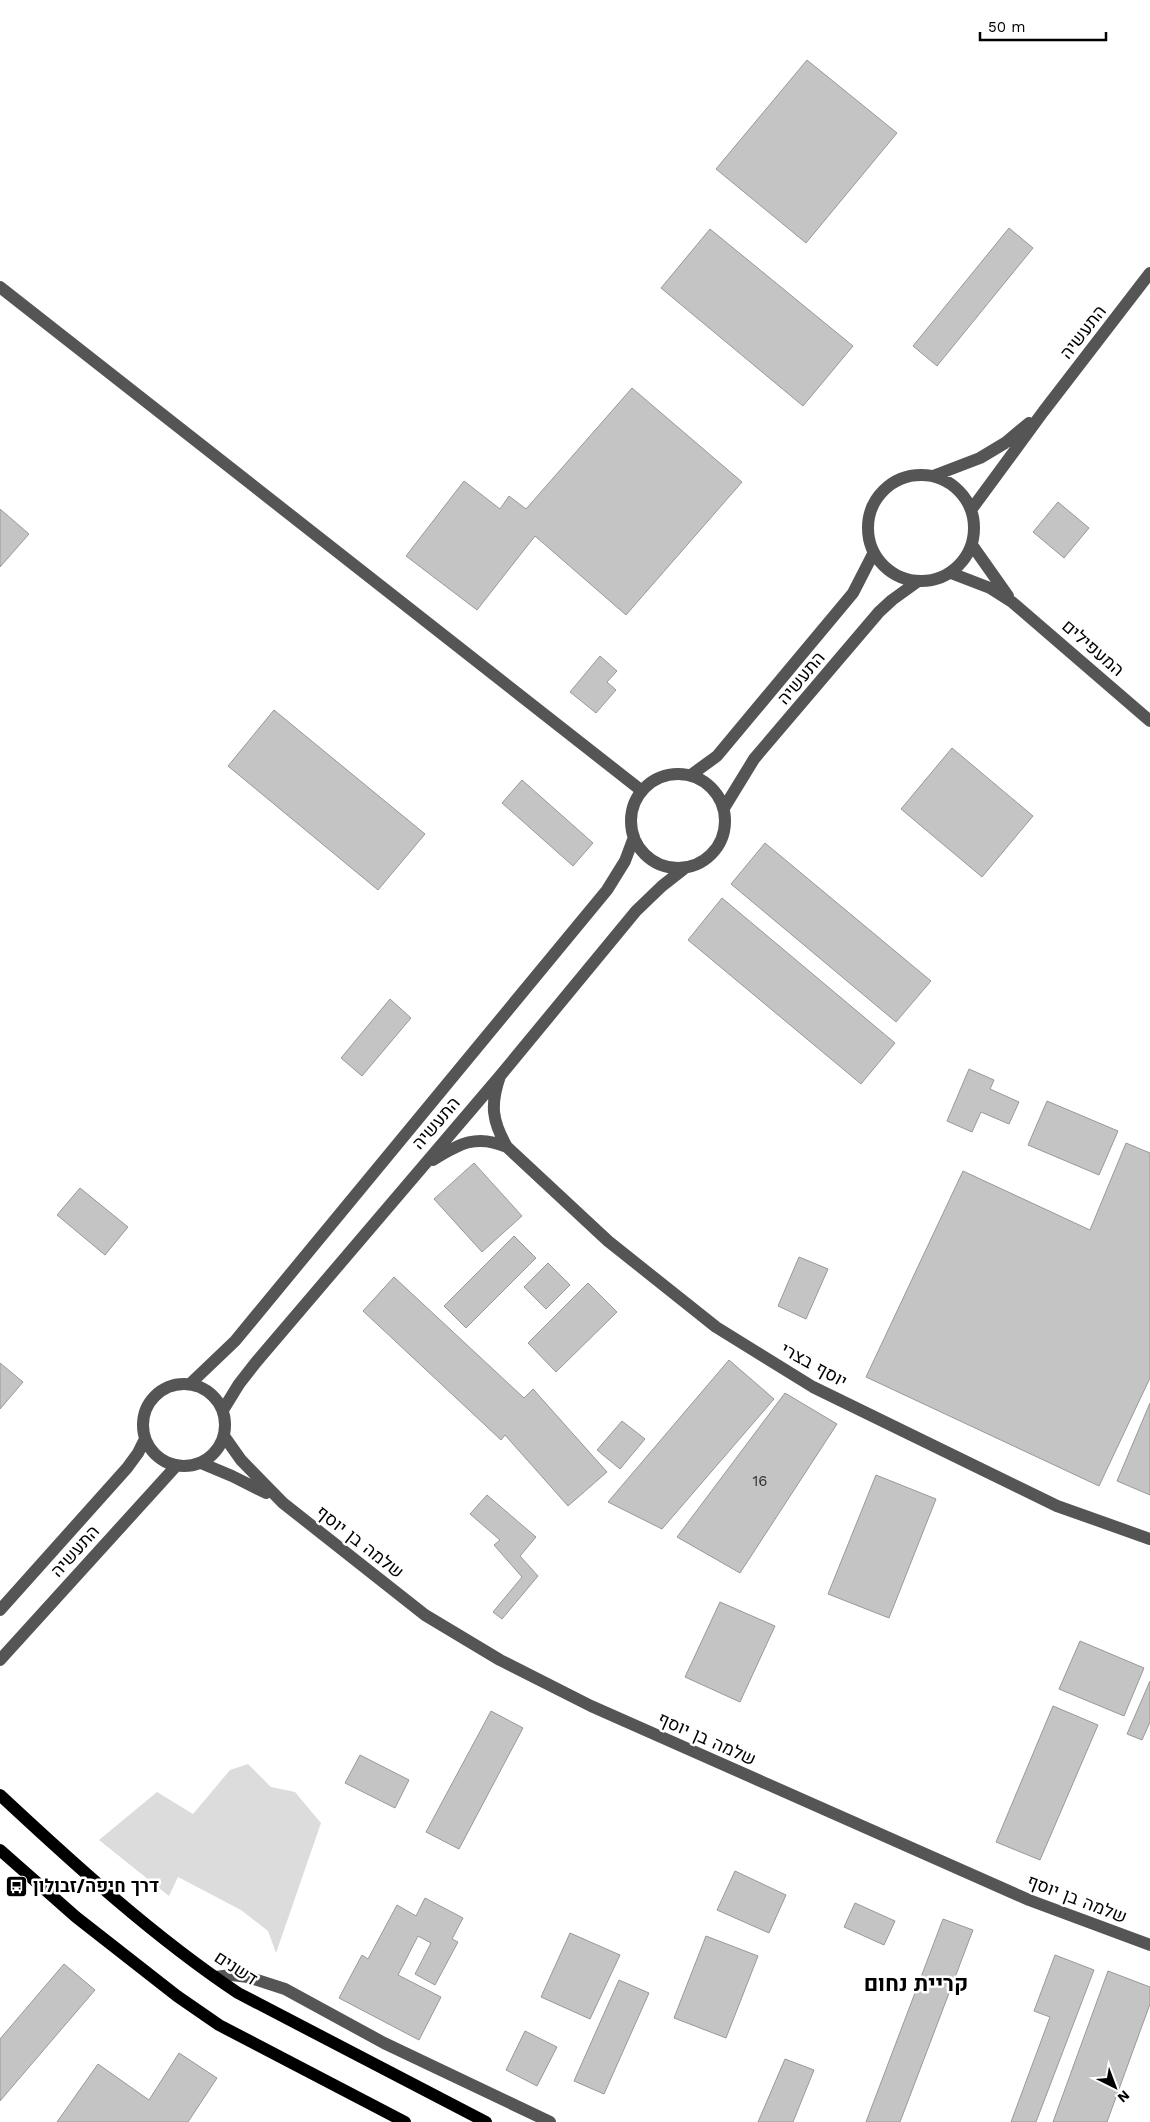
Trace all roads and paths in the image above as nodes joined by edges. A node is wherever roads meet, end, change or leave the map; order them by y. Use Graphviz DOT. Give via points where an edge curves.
graph roads {
  1 [pos="1150,273"];
  2 [pos="0,287"];
  3 [pos="1043,412"];
  4 [pos="933,476"];
  5 [pos="971,510"];
  6 [pos="972,545"];
  7 [pos="873,554"];
  8 [pos="951,573"];
  9 [pos="917,582"];
  10 [pos="1012,602"];
  11 [pos="1150,721"];
  12 [pos="691,775"];
  13 [pos="642,791"];
  14 [pos="724,808"];
  15 [pos="634,837"];
  16 [pos="685,868"];
  17 [pos="500,1076"];
  18 [pos="507,1147"];
  19 [pos="420,1168"];
  20 [pos="191,1384"];
  21 [pos="223,1410"];
  22 [pos="224,1436"];
  23 [pos="145,1439"];
  24 [pos="201,1463"];
  25 [pos="177,1465"];
  26 [pos="283,1503"];
  27 [pos="1150,1539"];
  28 [pos="0,1610"];
  29 [pos="0,1660"];
  30 [pos="0,1795"];
  31 [pos="0,1850"];
  32 [pos="1150,1945"];
  33 [pos="215,1977"];
  34 [pos="405,2122"];
  35 [pos="486,2122"];
  36 [pos="550,2122"];
  1 -- 3 [label="street, התעשיה"];
  2 -- 13 [label="street"];
  3 -- 4 [label="street, התעשיה" via="1005,443 980,458"];
  3 -- 5 [label="street, התעשיה"];
  4 -- 5 [label="street" via="950,483 963,495"];
  4 -- 7 [label="street" via="899,479 884,489 873,503 867,537"];
  5 -- 6 [label="street" via="974,527"];
  6 -- 8 [label="street" via="964,560"];
  6 -- 10 [label="street, המעפילים"];
  7 -- 9 [label="street" via="884,568 900,578"];
  7 -- 12 [label="street, התעשיה" via="853,594 717,756"];
  8 -- 9 [label="street" via="935,580"];
  8 -- 10 [label="street, המעפילים" via="990,588"];
  9 -- 14 [label="street, התעשיה" via="879,612 754,759"];
  10 -- 11 [label="street, המעפילים"];
  12 -- 13 [label="street" via="664,776"];
  12 -- 14 [label="street" via="706,782 717,793"];
  13 -- 15 [label="street" via="634,805 631,821"];
  14 -- 16 [label="street" via="726,824 722,840 700,863"];
  15 -- 16 [label="street" via="642,851 654,861 669,867"];
  15 -- 20 [label="street, התעשיה" via="625,861 601,898 235,1341"];
  16 -- 17 [label="street, התעשיה" via="636,911"];
  17 -- 18 [label="street, יוסף בצרי" via="493,1115"];
  17 -- 19 [label="street, התעשיה"];
  18 -- 19 [label="street" via="492,1141 464,1143"];
  18 -- 27 [label="street, יוסף בצרי" via="608,1241 716,1327 805,1382 1057,1506"];
  19 -- 21 [label="street, התעשיה" via="257,1360"];
  20 -- 21 [label="street" via="205,1388 216,1397"];
  20 -- 23 [label="street" via="163,1389 152,1398 145,1410"];
  21 -- 22 [label="street"];
  22 -- 24 [label="street" via="215,1452"];
  22 -- 26 [label="street, שלמה בן יוסף" via="241,1460"];
  23 -- 25 [label="street" via="163,1460"];
  23 -- 28 [label="street, התעשיה" via="127,1468"];
  24 -- 25 [label="street"];
  24 -- 26 [label="street, שלמה בן יוסף" via="240,1479"];
  25 -- 29 [label="street, התעשיה"];
  26 -- 32 [label="street, שלמה בן יוסף" via="425,1615 500,1660 591,1706 1002,1888"];
  30 -- 33 [label="main road, דשנים" via="102,1888"];
  31 -- 34 [label="main road" via="76,1917 212,2020"];
  33 -- 35 [label="main road, דשנים" via="238,1993"];
  33 -- 36 [label="street" via="248,1977 285,1989 384,2043"];
}
